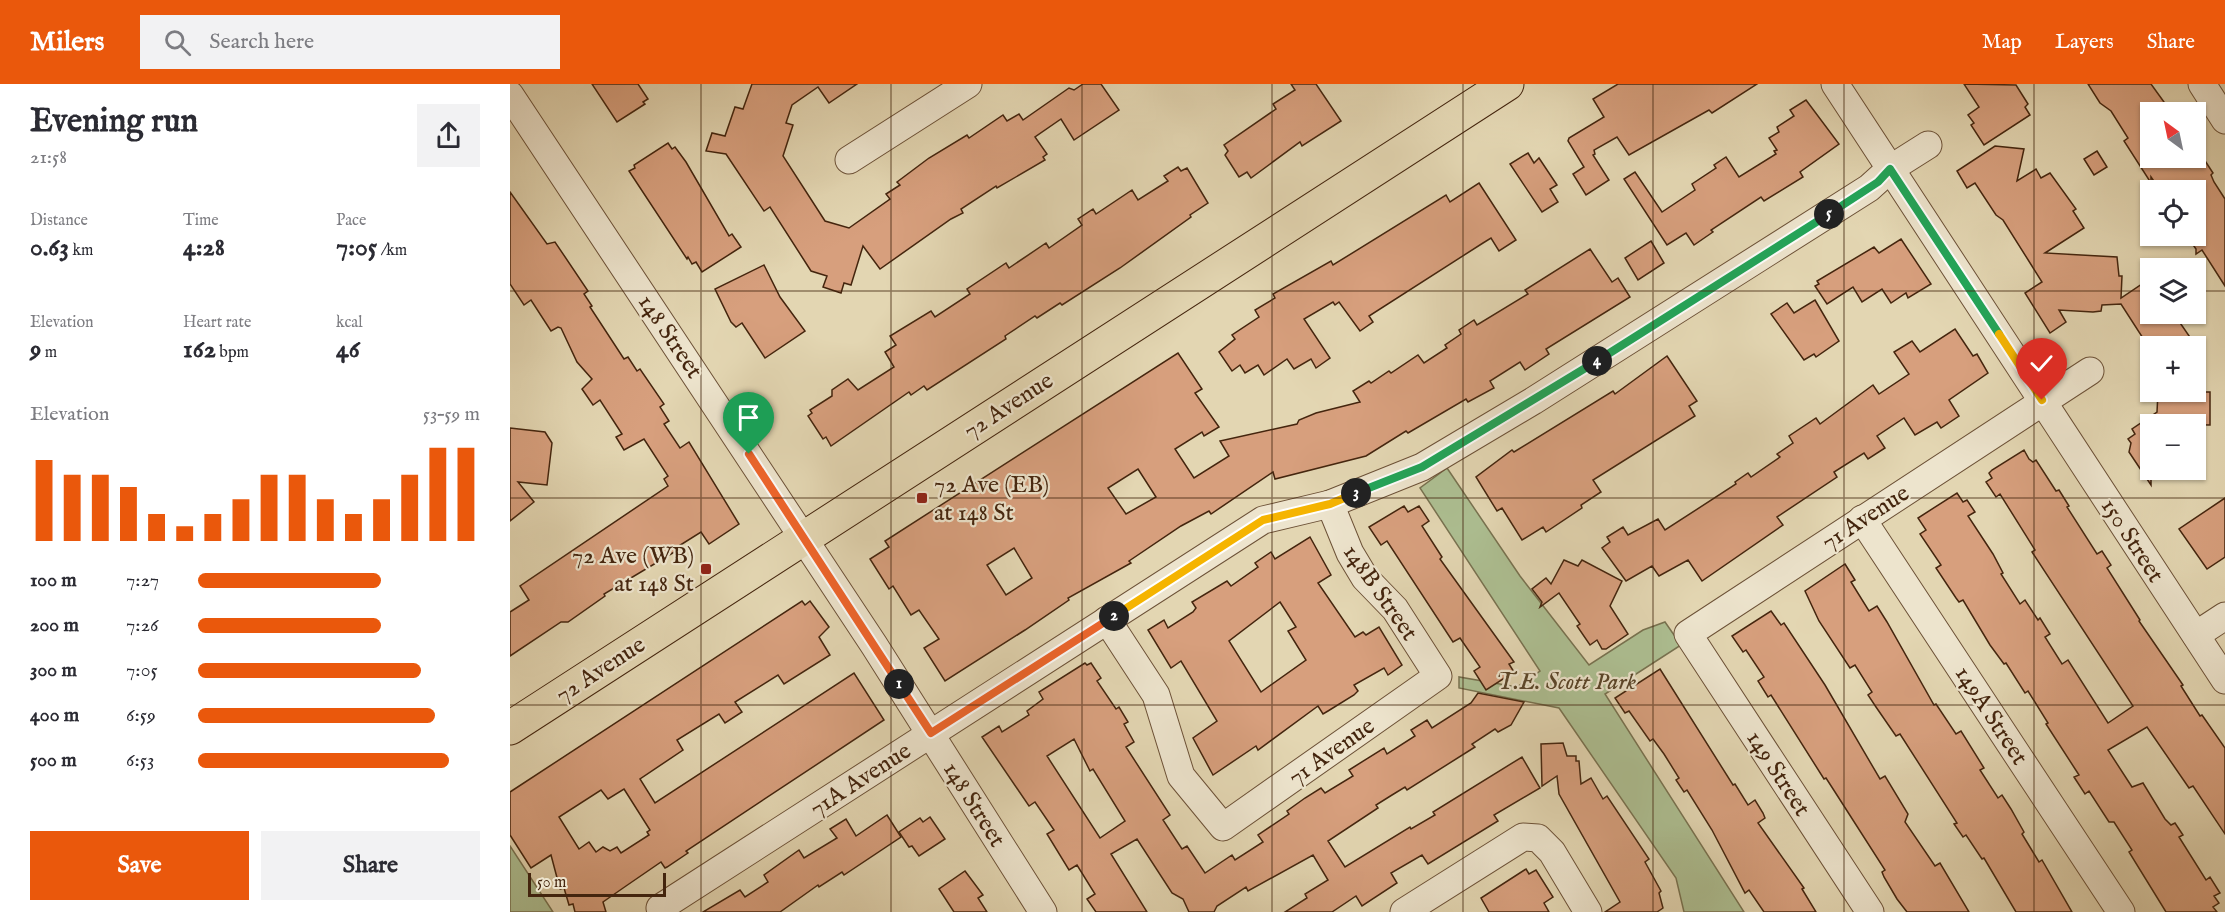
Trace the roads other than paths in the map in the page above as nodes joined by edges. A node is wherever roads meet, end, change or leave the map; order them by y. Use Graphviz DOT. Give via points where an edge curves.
graph roads {
  1 [pos="968,84"];
  2 [pos="1835,84"];
  3 [pos="2202,84"];
  4 [pos="1504,85"];
  5 [pos="510,95"];
  6 [pos="2225,120"];
  7 [pos="1928,145"];
  8 [pos="849,160"];
  9 [pos="1890,169"];
  10 [pos="2090,371"];
  11 [pos="2042,400"];
  12 [pos="1330,504"];
  13 [pos="1863,519"];
  14 [pos="804,538"];
  15 [pos="2225,616"];
  16 [pos="1107,620"];
  17 [pos="1688,634"];
  18 [pos="2196,635"];
  19 [pos="1438,676"];
  20 [pos="2225,680"];
  21 [pos="510,728"];
  22 [pos="931,733"];
  23 [pos="661,910"];
  24 [pos="1043,912"];
  25 [pos="1404,912"];
  26 [pos="1588,912"];
  27 [pos="1870,912"];
  28 [pos="2121,912"];
  1 -- 8 [label="street"];
  2 -- 9 [label="street, 150 Street"];
  3 -- 6 [label="street"];
  4 -- 14 [label="main road, 72 Avenue"];
  5 -- 14 [label="street, 148 Street"];
  7 -- 9 [label="street, 71A Avenue"];
  9 -- 11 [label="street, 150 Street"];
  9 -- 12 [label="street, 71A Avenue" via="1869,188 1524,407 1422,467"];
  10 -- 11 [label="street"];
  11 -- 13 [label="street, 71 Avenue"];
  11 -- 18 [label="street, 150 Street"];
  12 -- 16 [label="street, 71A Avenue" via="1263,520"];
  12 -- 19 [label="street, 148B Street" via="1365,578 1395,609"];
  13 -- 17 [label="street, 71 Avenue"];
  13 -- 28 [label="street, 149A Street"];
  14 -- 21 [label="main road, 72 Avenue"];
  14 -- 22 [label="street, 148 Street"];
  15 -- 18 [label="street"];
  16 -- 19 [label="street, 71 Avenue" via="1156,695 1181,776 1223,827"];
  16 -- 22 [label="street, 71A Avenue"];
  17 -- 27 [label="street, 149 Street"];
  18 -- 20 [label="street, 150 Street"];
  22 -- 23 [label="street, 71A Avenue"];
  22 -- 24 [label="street, 148 Street"];
  25 -- 26 [label="street" via="1523,837 1538,838 1552,852"];
}
